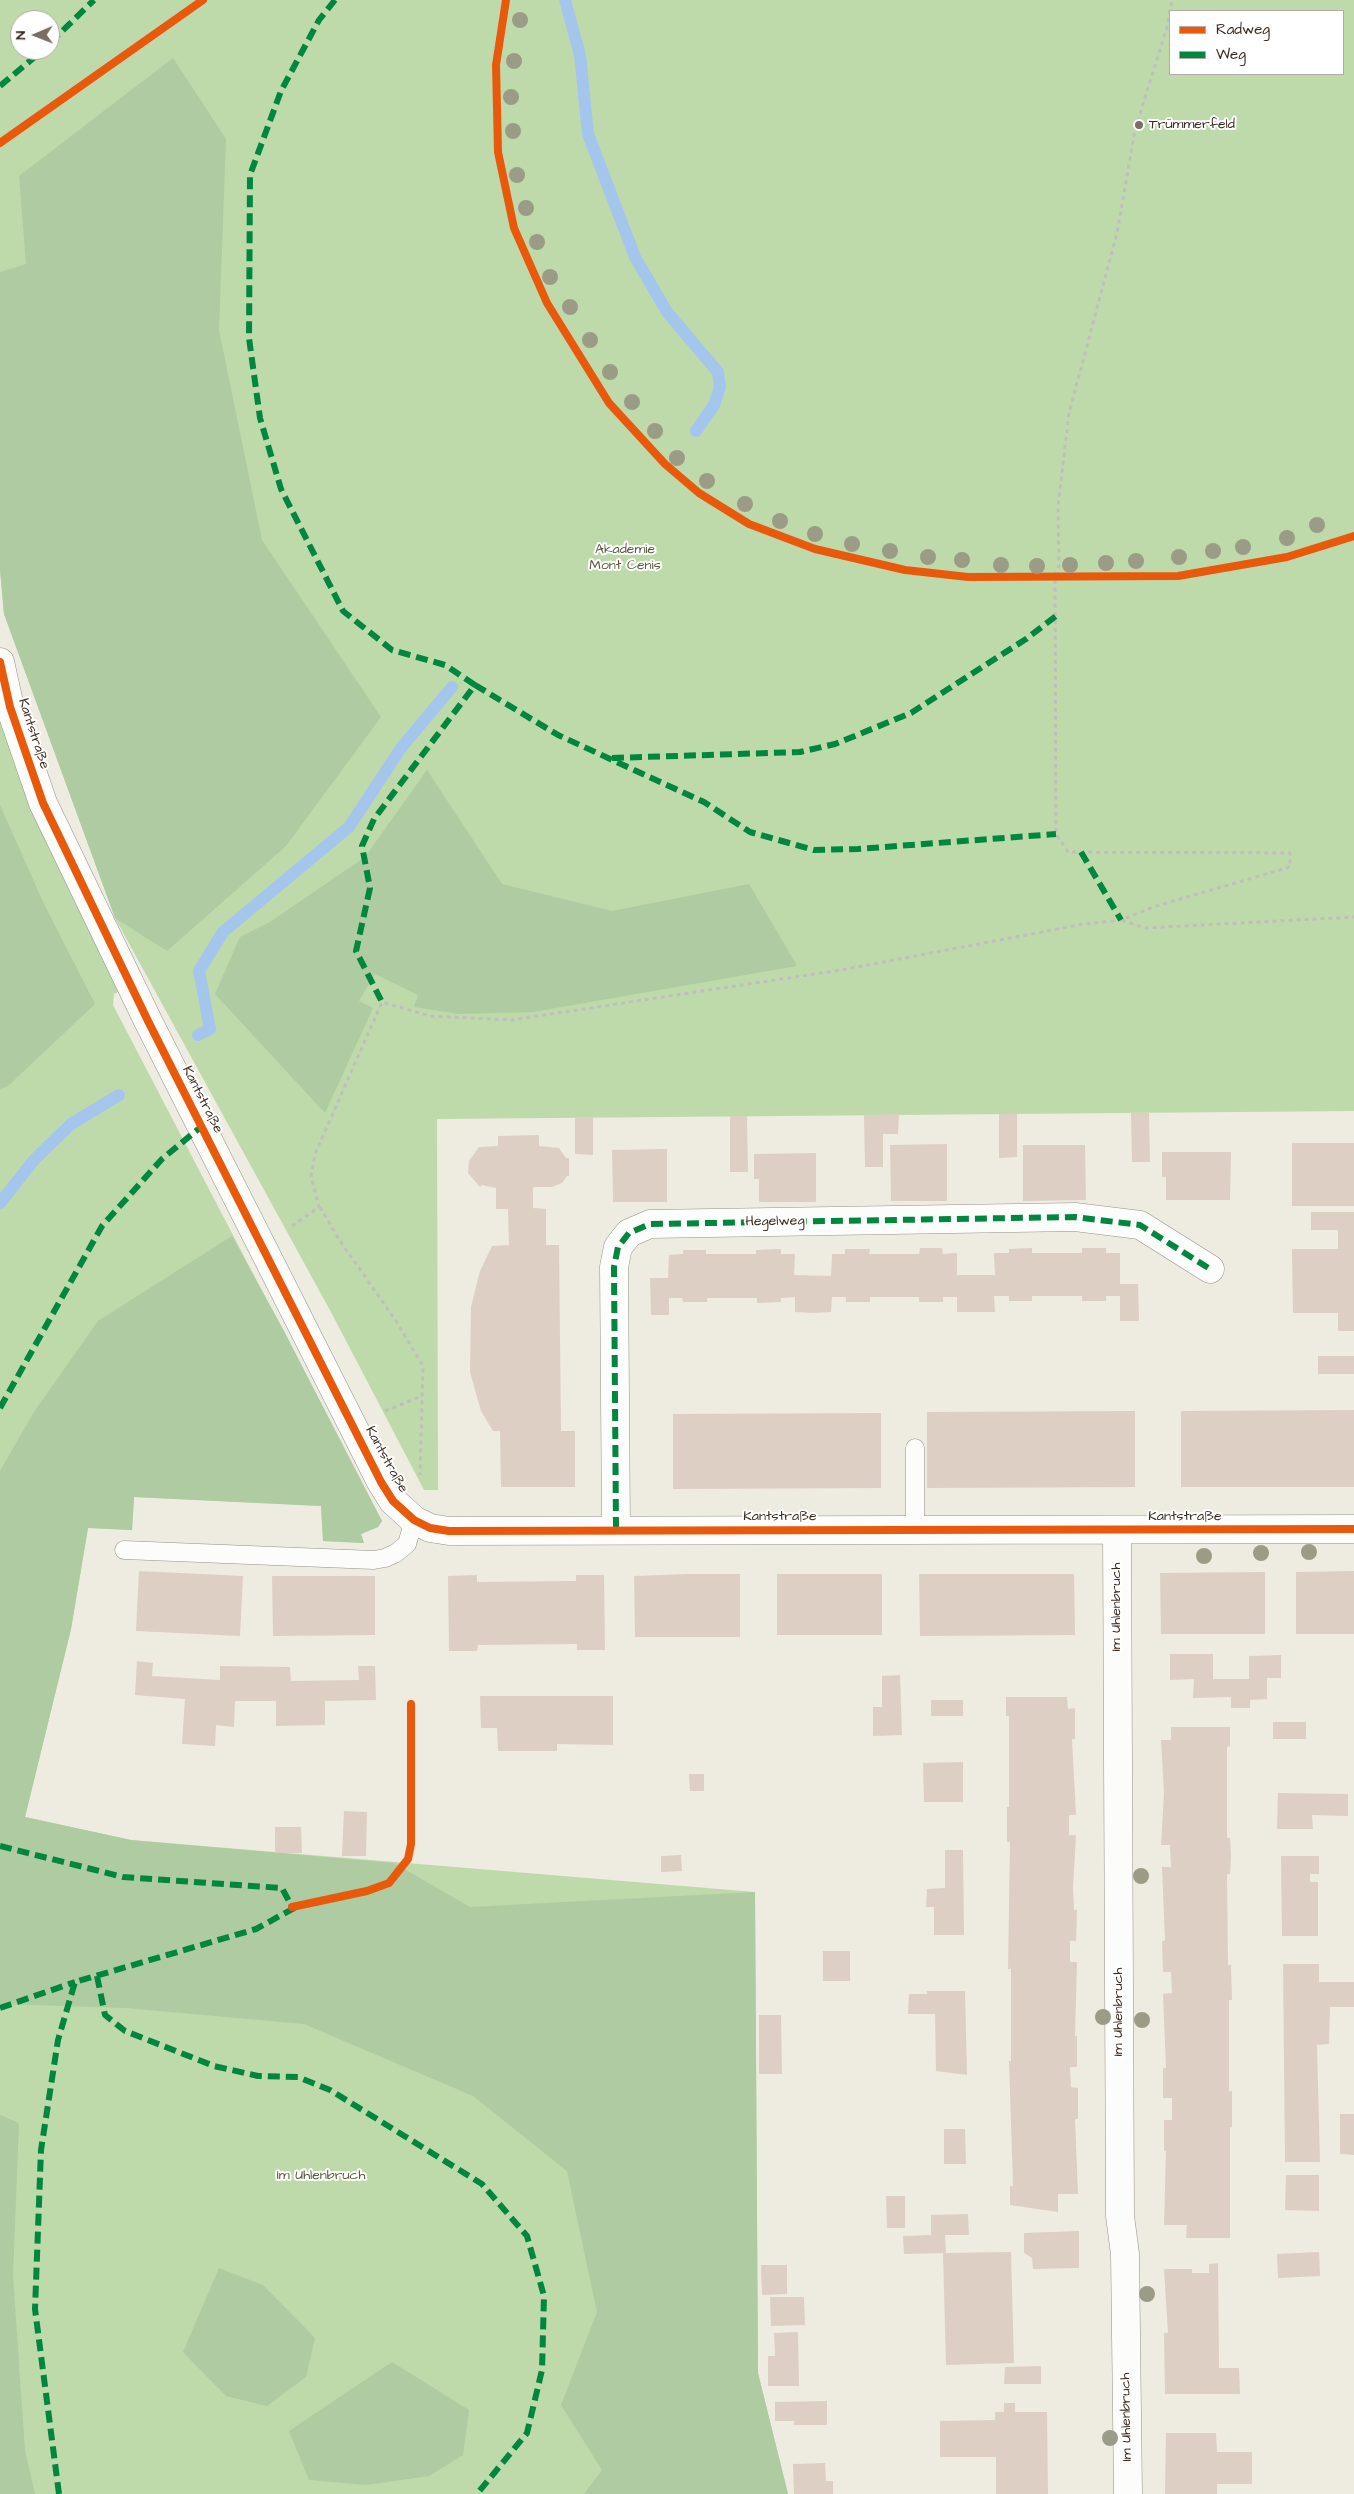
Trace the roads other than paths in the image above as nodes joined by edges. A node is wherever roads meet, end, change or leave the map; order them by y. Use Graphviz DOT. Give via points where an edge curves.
graph roads {
  1 [pos="0,662"];
  2 [pos="1210,1269"];
  3 [pos="915,1448"];
  4 [pos="414,1520"];
  5 [pos="616,1529"];
  6 [pos="1354,1529"];
  7 [pos="915,1530"];
  8 [pos="1117,1530"];
  9 [pos="124,1550"];
  10 [pos="1128,2494"];
  1 -- 4 [label="street, Kantstraße" via="10,707 43,803 148,1021 381,1482 394,1501"];
  2 -- 5 [label="street, Hegelweg" via="1140,1225 1076,1217 650,1224 629,1233 618,1247 614,1268"];
  3 -- 7 [label="lane"];
  4 -- 5 [label="street, Kantstraße" via="430,1528 449,1531"];
  4 -- 9 [label="lane" via="407,1544 386,1558 374,1560"];
  5 -- 7 [label="street, Kantstraße"];
  6 -- 8 [label="street, Kantstraße"];
  7 -- 8 [label="street, Kantstraße"];
  8 -- 10 [label="street, Im Uhlenbruch" via="1120,2216 1125,2254"];
}
